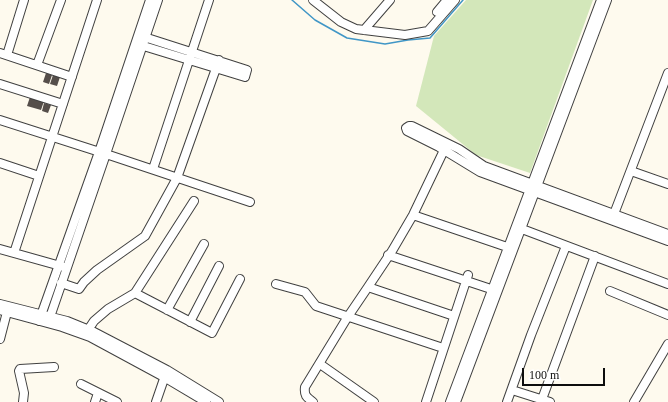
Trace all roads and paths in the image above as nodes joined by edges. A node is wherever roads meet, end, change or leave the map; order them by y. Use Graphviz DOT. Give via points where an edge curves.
graph roads {
  1 [pos="24,0"];
  2 [pos="61,0"];
  3 [pos="97,0"];
  4 [pos="150,0"];
  5 [pos="158,0"];
  6 [pos="209,0"];
  7 [pos="313,0"];
  8 [pos="390,0"];
  9 [pos="447,0"];
  10 [pos="455,0"];
  11 [pos="601,0"];
  12 [pos="608,0"];
  13 [pos="364,30"];
  14 [pos="420,32"];
  15 [pos="142,36"];
  16 [pos="139,45"];
  17 [pos="3,54"];
  18 [pos="190,56"];
  19 [pos="37,65"];
  20 [pos="668,73"];
  21 [pos="72,77"];
  22 [pos="0,84"];
  23 [pos="63,104"];
  24 [pos="0,120"];
  25 [pos="52,137"];
  26 [pos="103,153"];
  27 [pos="0,165"];
  28 [pos="153,169"];
  29 [pos="631,170"];
  30 [pos="39,176"];
  31 [pos="177,178"];
  32 [pos="668,184"];
  33 [pos="534,188"];
  34 [pos="194,200"];
  35 [pos="250,202"];
  36 [pos="614,214"];
  37 [pos="413,215"];
  38 [pos="522,229"];
  39 [pos="668,234"];
  40 [pos="668,241"];
  41 [pos="204,244"];
  42 [pos="566,246"];
  43 [pos="512,248"];
  44 [pos="0,249"];
  45 [pos="14,253"];
  46 [pos="390,253"];
  47 [pos="595,256"];
  48 [pos="219,266"];
  49 [pos="62,267"];
  50 [pos="467,278"];
  51 [pos="240,279"];
  52 [pos="61,283"];
  53 [pos="276,284"];
  54 [pos="668,284"];
  55 [pos="368,287"];
  56 [pos="496,288"];
  57 [pos="610,291"];
  58 [pos="134,292"];
  59 [pos="0,304"];
  60 [pos="167,310"];
  61 [pos="3,311"];
  62 [pos="668,315"];
  63 [pos="454,316"];
  64 [pos="40,318"];
  65 [pos="347,318"];
  66 [pos="48,320"];
  67 [pos="190,322"];
  68 [pos="88,330"];
  69 [pos="0,339"];
  70 [pos="668,344"];
  71 [pos="443,348"];
  72 [pos="320,364"];
  73 [pos="54,367"];
  74 [pos="166,373"];
  75 [pos="81,384"];
  76 [pos="512,390"];
  77 [pos="98,393"];
  78 [pos="544,401"];
  79 [pos="22,402"];
  80 [pos="95,402"];
  81 [pos="117,402"];
  82 [pos="156,402"];
  83 [pos="206,402"];
  84 [pos="219,402"];
  85 [pos="313,402"];
  86 [pos="374,402"];
  87 [pos="426,402"];
  88 [pos="450,402"];
  89 [pos="456,402"];
  90 [pos="507,402"];
  91 [pos="634,402"];
  1 -- 17 [label="street"];
  2 -- 19 [label="street"];
  3 -- 21 [label="street"];
  4 -- 15 [label="street"];
  5 -- 15 [label="street"];
  6 -- 18 [label="street"];
  7 -- 13 [label="street" via="341,22"];
  8 -- 13 [label="street"];
  9 -- 14 [label="street"];
  10 -- 14 [label="street" via="428,31"];
  11 -- 33 [label="street"];
  12 -- 33 [label="street"];
  13 -- 14 [label="street" via="405,35"];
  15 -- 16 [label="street"];
  15 -- 18 [label="street"];
  16 -- 18 [label="street"];
  16 -- 26 [label="street"];
  17 -- 19 [label="street"];
  18 -- 28 [label="street"];
  18 -- 31 [label="street" via="218,64"];
  19 -- 21 [label="street"];
  20 -- 29 [label="street"];
  21 -- 23 [label="street"];
  22 -- 23 [label="street"];
  23 -- 25 [label="street"];
  24 -- 25 [label="street"];
  25 -- 26 [label="street"];
  25 -- 30 [label="street"];
  26 -- 28 [label="street"];
  26 -- 49 [label="street"];
  27 -- 30 [label="street"];
  28 -- 31 [label="street"];
  29 -- 32 [label="street"];
  29 -- 36 [label="street"];
  30 -- 45 [label="street"];
  31 -- 35 [label="street"];
  31 -- 52 [label="street" via="144,236 97,270 79,289"];
  33 -- 36 [label="street"];
  33 -- 37 [label="street" via="480,164 458,149 445,147"];
  33 -- 38 [label="street"];
  33 -- 40 [label="street"];
  33 -- 43 [label="street"];
  34 -- 58 [label="street"];
  36 -- 39 [label="street"];
  37 -- 43 [label="street"];
  37 -- 46 [label="street"];
  38 -- 42 [label="street"];
  38 -- 43 [label="street"];
  41 -- 60 [label="street"];
  42 -- 47 [label="street"];
  42 -- 76 [label="street"];
  43 -- 56 [label="street"];
  44 -- 45 [label="street"];
  45 -- 49 [label="street"];
  46 -- 50 [label="street"];
  46 -- 55 [label="street"];
  47 -- 54 [label="street"];
  47 -- 78 [label="street"];
  48 -- 67 [label="street"];
  49 -- 52 [label="street"];
  49 -- 64 [label="street"];
  50 -- 56 [label="street"];
  50 -- 63 [label="street"];
  51 -- 67 [label="street" via="212,333"];
  52 -- 66 [label="street"];
  53 -- 65 [label="street" via="306,292 315,306"];
  55 -- 63 [label="street"];
  55 -- 65 [label="street"];
  56 -- 88 [label="street"];
  56 -- 89 [label="street"];
  57 -- 62 [label="street"];
  58 -- 60 [label="street"];
  58 -- 68 [label="street" via="94,320"];
  59 -- 64 [label="street"];
  60 -- 67 [label="street"];
  61 -- 64 [label="street"];
  61 -- 69 [label="street"];
  63 -- 71 [label="street"];
  64 -- 66 [label="street"];
  65 -- 71 [label="street"];
  65 -- 72 [label="street"];
  66 -- 68 [label="street" via="67,321"];
  66 -- 74 [label="street"];
  68 -- 74 [label="street"];
  70 -- 91 [label="street"];
  71 -- 87 [label="street"];
  72 -- 85 [label="street" via="305,387 306,397"];
  72 -- 86 [label="street"];
  73 -- 79 [label="street" via="20,369 24,393"];
  74 -- 82 [label="street"];
  74 -- 83 [label="street"];
  74 -- 84 [label="street"];
  75 -- 77 [label="street"];
  76 -- 78 [label="street"];
  76 -- 90 [label="street"];
  77 -- 80 [label="street"];
  77 -- 81 [label="street"];
}
